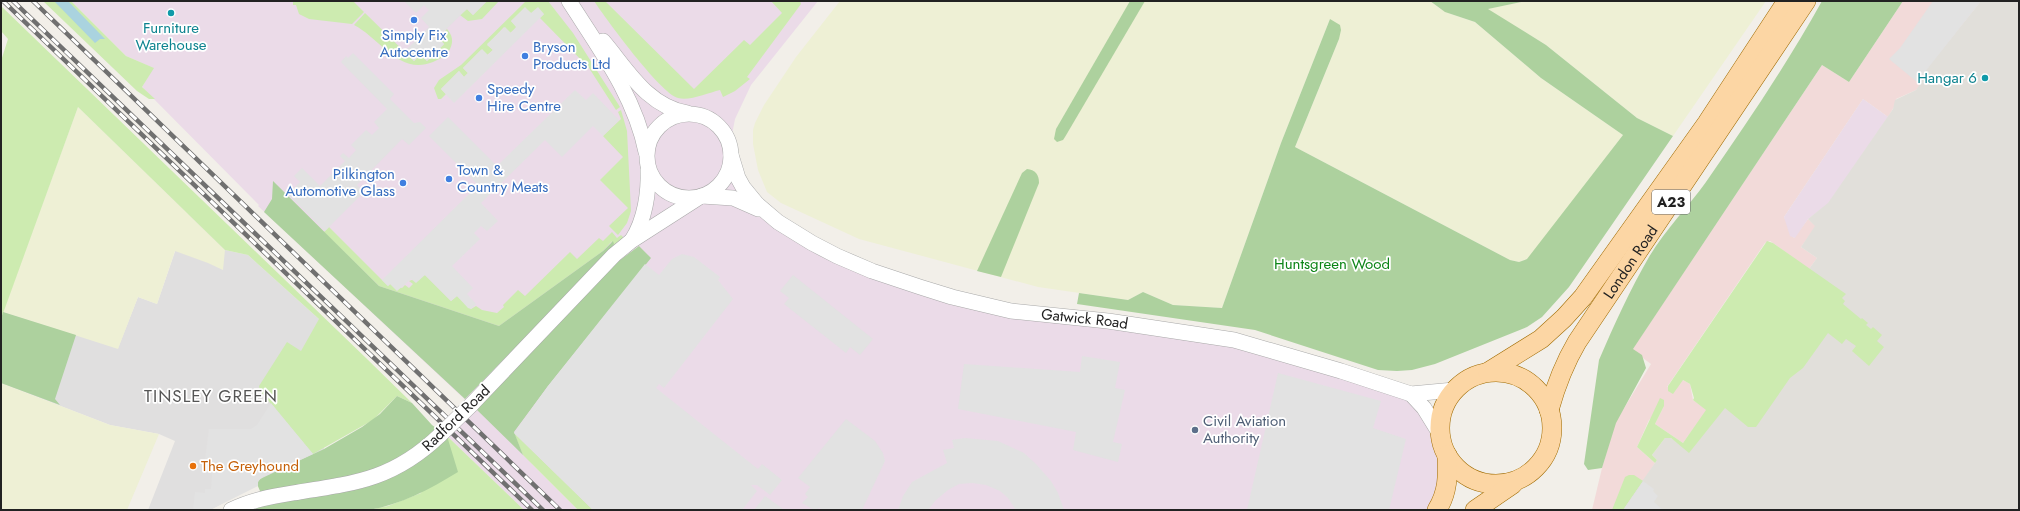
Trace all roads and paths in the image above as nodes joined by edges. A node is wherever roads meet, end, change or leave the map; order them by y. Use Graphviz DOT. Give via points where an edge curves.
graph roads {
  1 [pos="1787,1"];
  2 [pos="1806,1"];
  3 [pos="573,7"];
  4 [pos="690,114"];
  5 [pos="731,155"];
  6 [pos="647,160"];
  7 [pos="700,197"];
  8 [pos="769,215"];
  9 [pos="631,241"];
  10 [pos="1488,372"];
  11 [pos="1454,390"];
  12 [pos="1411,394"];
  13 [pos="1549,410"];
  14 [pos="1440,434"];
  15 [pos="1447,455"];
  16 [pos="1523,477"];
  17 [pos="231,510"];
  18 [pos="1437,510"];
  19 [pos="1475,510"];
  1 -- 10 [label="main road, London Road / A23" via="1707,123 1583,297 1541,339"];
  2 -- 13 [label="main road, London Road / A23" via="1564,363"];
  3 -- 4 [label="street" via="652,97 666,106"];
  3 -- 6 [label="street" via="631,102 640,126"];
  4 -- 5 [label="street" via="708,118 718,125 728,139"];
  4 -- 6 [label="street" via="672,117 659,126 649,142"];
  5 -- 7 [label="street" via="724,180 714,190"];
  5 -- 8 [label="street, Gatwick Road" via="741,183 752,199"];
  6 -- 7 [label="street" via="654,180 665,191 678,197"];
  6 -- 9 [label="street, Radford Road" via="646,201"];
  7 -- 8 [label="street, Gatwick Road" via="733,198"];
  7 -- 9 [label="street, Radford Road"];
  8 -- 12 [label="street, Gatwick Road" via="808,241 837,256 872,271 952,297 1010,311 1108,320 1234,340"];
  9 -- 17 [label="street, Radford Road, bridge" via="611,258 440,436 413,458 382,475 352,483 259,499"];
  10 -- 11 [label="main road" via="1464,381"];
  10 -- 13 [label="main road" via="1512,374 1529,382 1543,397"];
  11 -- 12 [label="street, Gatwick Road"];
  11 -- 14 [label="main road" via="1443,409"];
  12 -- 14 [label="street, Gatwick Road" via="1424,408"];
  13 -- 16 [label="main road" via="1552,432 1548,448 1538,465"];
  14 -- 15 [label="main road"];
  15 -- 16 [label="main road" via="1458,470 1485,484 1502,485"];
  15 -- 18 [label="main road" via="1446,493"];
  16 -- 19 [label="main road"];
}
